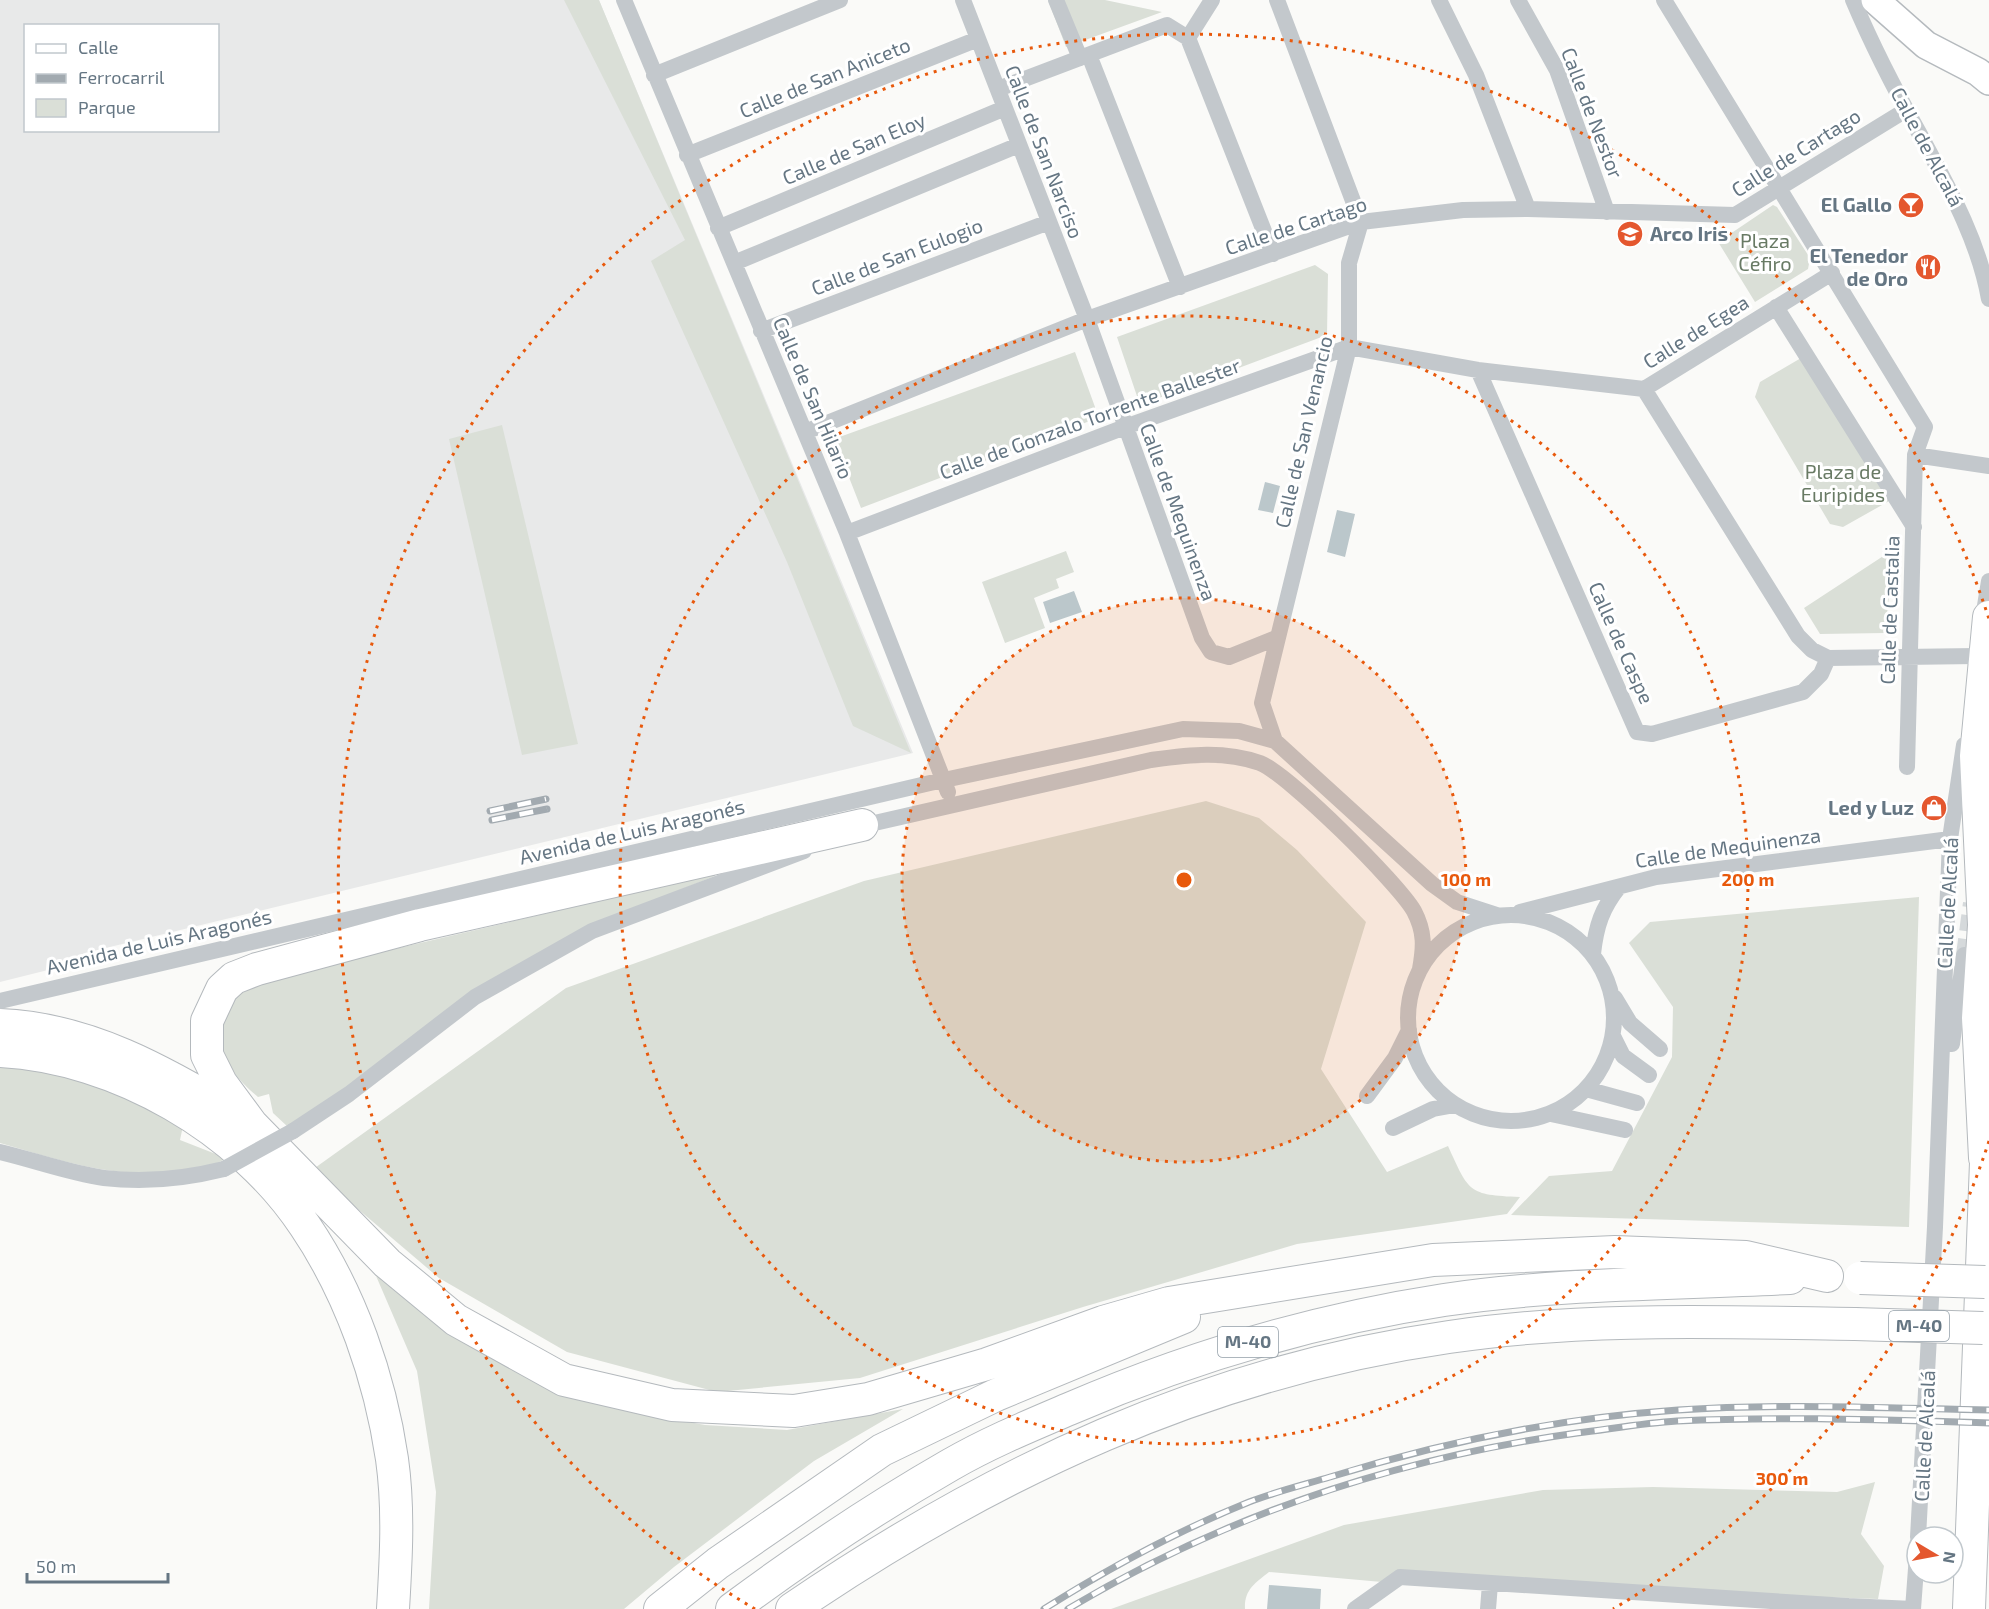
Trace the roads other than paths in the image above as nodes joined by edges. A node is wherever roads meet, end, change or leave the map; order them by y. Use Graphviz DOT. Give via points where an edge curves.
graph roads {
  1 [pos="624,0"];
  2 [pos="840,0"];
  3 [pos="963,0"];
  4 [pos="1056,0"];
  5 [pos="1212,0"];
  6 [pos="1277,0"];
  7 [pos="1439,0"];
  8 [pos="1518,0"];
  9 [pos="1664,0"];
  10 [pos="1853,0"];
  11 [pos="1875,0"];
  12 [pos="1188,38"];
  13 [pos="978,39"];
  14 [pos="1084,56"];
  15 [pos="654,75"];
  16 [pos="1985,75"];
  17 [pos="998,89"];
  18 [pos="1005,108"];
  19 [pos="1906,110"];
  20 [pos="1019,145"];
  21 [pos="687,155"];
  22 [pos="1781,188"];
  23 [pos="1528,209"];
  24 [pos="1607,212"];
  25 [pos="1049,222"];
  26 [pos="1361,222"];
  27 [pos="718,228"];
  28 [pos="1273,254"];
  29 [pos="734,263"];
  30 [pos="1832,273"];
  31 [pos="1180,287"];
  32 [pos="1989,299"];
  33 [pos="1776,307"];
  34 [pos="1087,319"];
  35 [pos="761,331"];
  36 [pos="1349,347"];
  37 [pos="1478,370"];
  38 [pos="1644,389"];
  39 [pos="1125,427"];
  40 [pos="806,432"];
  41 [pos="1915,455"];
  42 [pos="1989,466"];
  43 [pos="1914,527"];
  44 [pos="847,533"];
  45 [pos="1989,581"];
  46 [pos="1989,617"];
  47 [pos="1276,638"];
  48 [pos="1910,656"];
  49 [pos="1976,656"];
  50 [pos="1828,658"];
  51 [pos="1275,741"];
  52 [pos="1907,766"];
  53 [pos="946,786"];
  54 [pos="969,802"];
  55 [pos="933,810"];
  56 [pos="862,825"];
  57 [pos="1950,839"];
  58 [pos="1619,887"];
  59 [pos="1505,915"];
  60 [pos="1593,954"];
  61 [pos="1964,955"];
  62 [pos="1420,969"];
  63 [pos="1612,992"];
  64 [pos="0,1001"];
  65 [pos="0,1025"];
  66 [pos="1409,1030"];
  67 [pos="1613,1036"];
  68 [pos="1660,1049"];
  69 [pos="0,1051"];
  70 [pos="1649,1076"];
  71 [pos="1587,1089"];
  72 [pos="1367,1096"];
  73 [pos="1637,1103"];
  74 [pos="1455,1105"];
  75 [pos="1551,1114"];
  76 [pos="1989,1118"];
  77 [pos="252,1125"];
  78 [pos="1393,1128"];
  79 [pos="1625,1131"];
  80 [pos="0,1152"];
  81 [pos="1985,1158"];
  82 [pos="1935,1227"];
  83 [pos="1827,1276"];
  84 [pos="1987,1282"];
  85 [pos="1246,1292"];
  86 [pos="1986,1329"];
  87 [pos="1919,1525"];
  88 [pos="1490,1584"];
  89 [pos="1915,1585"];
  90 [pos="1668,1603"];
  91 [pos="1848,1608"];
  92 [pos="393,1609"];
  93 [pos="660,1609"];
  94 [pos="732,1609"];
  95 [pos="792,1609"];
  96 [pos="1354,1609"];
  97 [pos="1488,1609"];
  98 [pos="1913,1609"];
  99 [pos="1969,1609"];
  1 -- 15 [label="street, Calle de San Hilario"];
  2 -- 15 [label="street"];
  3 -- 13 [label="street, Calle de San Narciso"];
  4 -- 14 [label="street"];
  5 -- 12 [label="street"];
  6 -- 26 [label="street"];
  7 -- 23 [label="street" via="1476,75"];
  8 -- 24 [label="street, Calle de Nestor" via="1557,70"];
  9 -- 22 [label="street"];
  10 -- 19 [label="street, Calle de Alcalá"];
  11 -- 16 [label="main road" via="1940,54"];
  12 -- 14 [label="street" via="1167,25"];
  12 -- 28 [label="street"];
  13 -- 17 [label="street, Calle de San Narciso"];
  13 -- 21 [label="street, Calle de San Aniceto"];
  14 -- 17 [label="street"];
  14 -- 31 [label="street"];
  15 -- 21 [label="street, Calle de San Hilario"];
  17 -- 18 [label="street, Calle de San Narciso"];
  18 -- 20 [label="street, Calle de San Narciso"];
  18 -- 27 [label="street, Calle de San Eloy"];
  19 -- 22 [label="street, Calle de Cartago"];
  19 -- 32 [label="street, Calle de Alcalá" via="1962,213"];
  20 -- 25 [label="street, Calle de San Narciso"];
  20 -- 29 [label="street"];
  21 -- 27 [label="street, Calle de San Hilario"];
  22 -- 24 [label="street, Calle de Cartago" via="1735,215"];
  22 -- 30 [label="street"];
  23 -- 24 [label="street, Calle de Cartago"];
  23 -- 26 [label="street, Calle de Cartago" via="1463,210"];
  25 -- 34 [label="street, Calle de San Narciso"];
  25 -- 35 [label="street, Calle de San Eulogio"];
  26 -- 28 [label="street, Calle de Cartago"];
  26 -- 36 [label="street, Calle de San Venancio" via="1349,262"];
  27 -- 29 [label="street, Calle de San Hilario"];
  28 -- 31 [label="street, Calle de Cartago"];
  29 -- 35 [label="street, Calle de San Hilario"];
  30 -- 33 [label="street, Calle de Egea"];
  30 -- 41 [label="street, Calle de Castalia" via="1925,427"];
  31 -- 34 [label="street, Calle de Cartago"];
  33 -- 38 [label="street, Calle de Egea"];
  33 -- 43 [label="street"];
  34 -- 39 [label="street, Calle de Mequinenza"];
  34 -- 40 [label="street, Calle de Cartago"];
  35 -- 40 [label="street, Calle de San Hilario"];
  36 -- 37 [label="street"];
  36 -- 39 [label="street, Calle de Gonzalo Torrente Ballester"];
  36 -- 47 [label="street, Calle de San Venancio"];
  37 -- 38 [label="street"];
  37 -- 50 [label="street, Calle de Caspe" via="1637,732 1652,734 1803,692 1821,674"];
  38 -- 50 [label="street" via="1798,636 1812,650"];
  39 -- 44 [label="street, Calle de Gonzalo Torrente Ballester"];
  39 -- 47 [label="street, Calle de Mequinenza" via="1202,638 1211,652 1229,657"];
  40 -- 44 [label="street, Calle de San Hilario"];
  41 -- 42 [label="street"];
  41 -- 43 [label="street, Calle de Castalia"];
  43 -- 48 [label="street, Calle de Castalia"];
  44 -- 53 [label="street, Calle de San Hilario"];
  45 -- 49 [label="street, Calle de Alcalá"];
  46 -- 81 [label="highway" via="1976,756 1984,925 1978,1018"];
  47 -- 51 [label="street, Calle de San Venancio" via="1262,703"];
  48 -- 49 [label="street"];
  48 -- 50 [label="street"];
  48 -- 52 [label="street, Calle de Castalia"];
  49 -- 57 [label="street, Calle de Alcalá"];
  51 -- 53 [label="street, Avenida de Luis Aragonés" via="1239,731 1183,729"];
  51 -- 59 [label="street" via="1432,884 1457,902"];
  53 -- 54 [label="street"];
  53 -- 55 [label="street"];
  53 -- 64 [label="street, Avenida de Luis Aragonés"];
  54 -- 55 [label="street"];
  54 -- 62 [label="street" via="1197,753 1260,763 1286,778 1392,882 1414,911 1425,941"];
  55 -- 56 [label="street"];
  56 -- 77 [label="highway" via="420,925 234,978 218,994 207,1022 207,1055 221,1083"];
  56 -- 80 [label="street, bridge" via="824,844 592,931 475,997 349,1094 224,1169 189,1178 103,1178"];
  57 -- 58 [label="street, Calle de Mequinenza" via="1656,877"];
  57 -- 82 [label="street, Calle de Alcalá"];
  58 -- 59 [label="street, Calle de Mequinenza"];
  58 -- 60 [label="street, Calle de Mequinenza" via="1605,904 1597,924"];
  59 -- 60 [label="street" via="1536,917 1557,925 1577,937"];
  59 -- 62 [label="street" via="1466,924 1434,949"];
  60 -- 63 [label="street"];
  61 -- 82 [label="street, Calle de Alcalá"];
  62 -- 66 [label="street" via="1410,998"];
  63 -- 67 [label="street"];
  63 -- 68 [label="street" via="1630,1023"];
  65 -- 77 [label="highway" via="40,1028 130,1056"];
  66 -- 72 [label="street" via="1395,1058"];
  66 -- 74 [label="street" via="1424,1073"];
  67 -- 70 [label="street" via="1623,1056"];
  67 -- 71 [label="street" via="1604,1064"];
  69 -- 92 [label="highway" via="76,1064 179,1107 248,1162 305,1225 333,1272 373,1375 392,1459 398,1535"];
  71 -- 73 [label="street"];
  71 -- 75 [label="street"];
  74 -- 75 [label="street" via="1477,1116 1502,1121 1527,1121"];
  74 -- 78 [label="street" via="1433,1109"];
  75 -- 79 [label="street"];
  76 -- 81 [label="highway"];
  77 -- 85 [label="highway" via="387,1263 456,1320 564,1380 672,1405 794,1411 868,1399 1169,1303"];
  81 -- 99 [label="highway"];
  82 -- 87 [label="street, Calle de Alcalá"];
  83 -- 84 [label="highway, M-40, bridge"];
  83 -- 85 [label="highway" via="1746,1257 1615,1252 1433,1260"];
  83 -- 94 [label="highway, M-40" via="1447,1299 1316,1324 1236,1346 1120,1387 952,1464 824,1543"];
  85 -- 93 [label="highway" via="996,1395 882,1450 718,1563"];
  86 -- 95 [label="highway, M-40, bridge" via="1855,1324 1534,1328 1449,1337 1321,1361 1130,1422 1027,1469 918,1527"];
  88 -- 90 [label="street"];
  88 -- 96 [label="street" via="1400,1577"];
  88 -- 97 [label="street"];
  89 -- 98 [label="street"];
  90 -- 91 [label="street"];
  91 -- 98 [label="street"];
}
